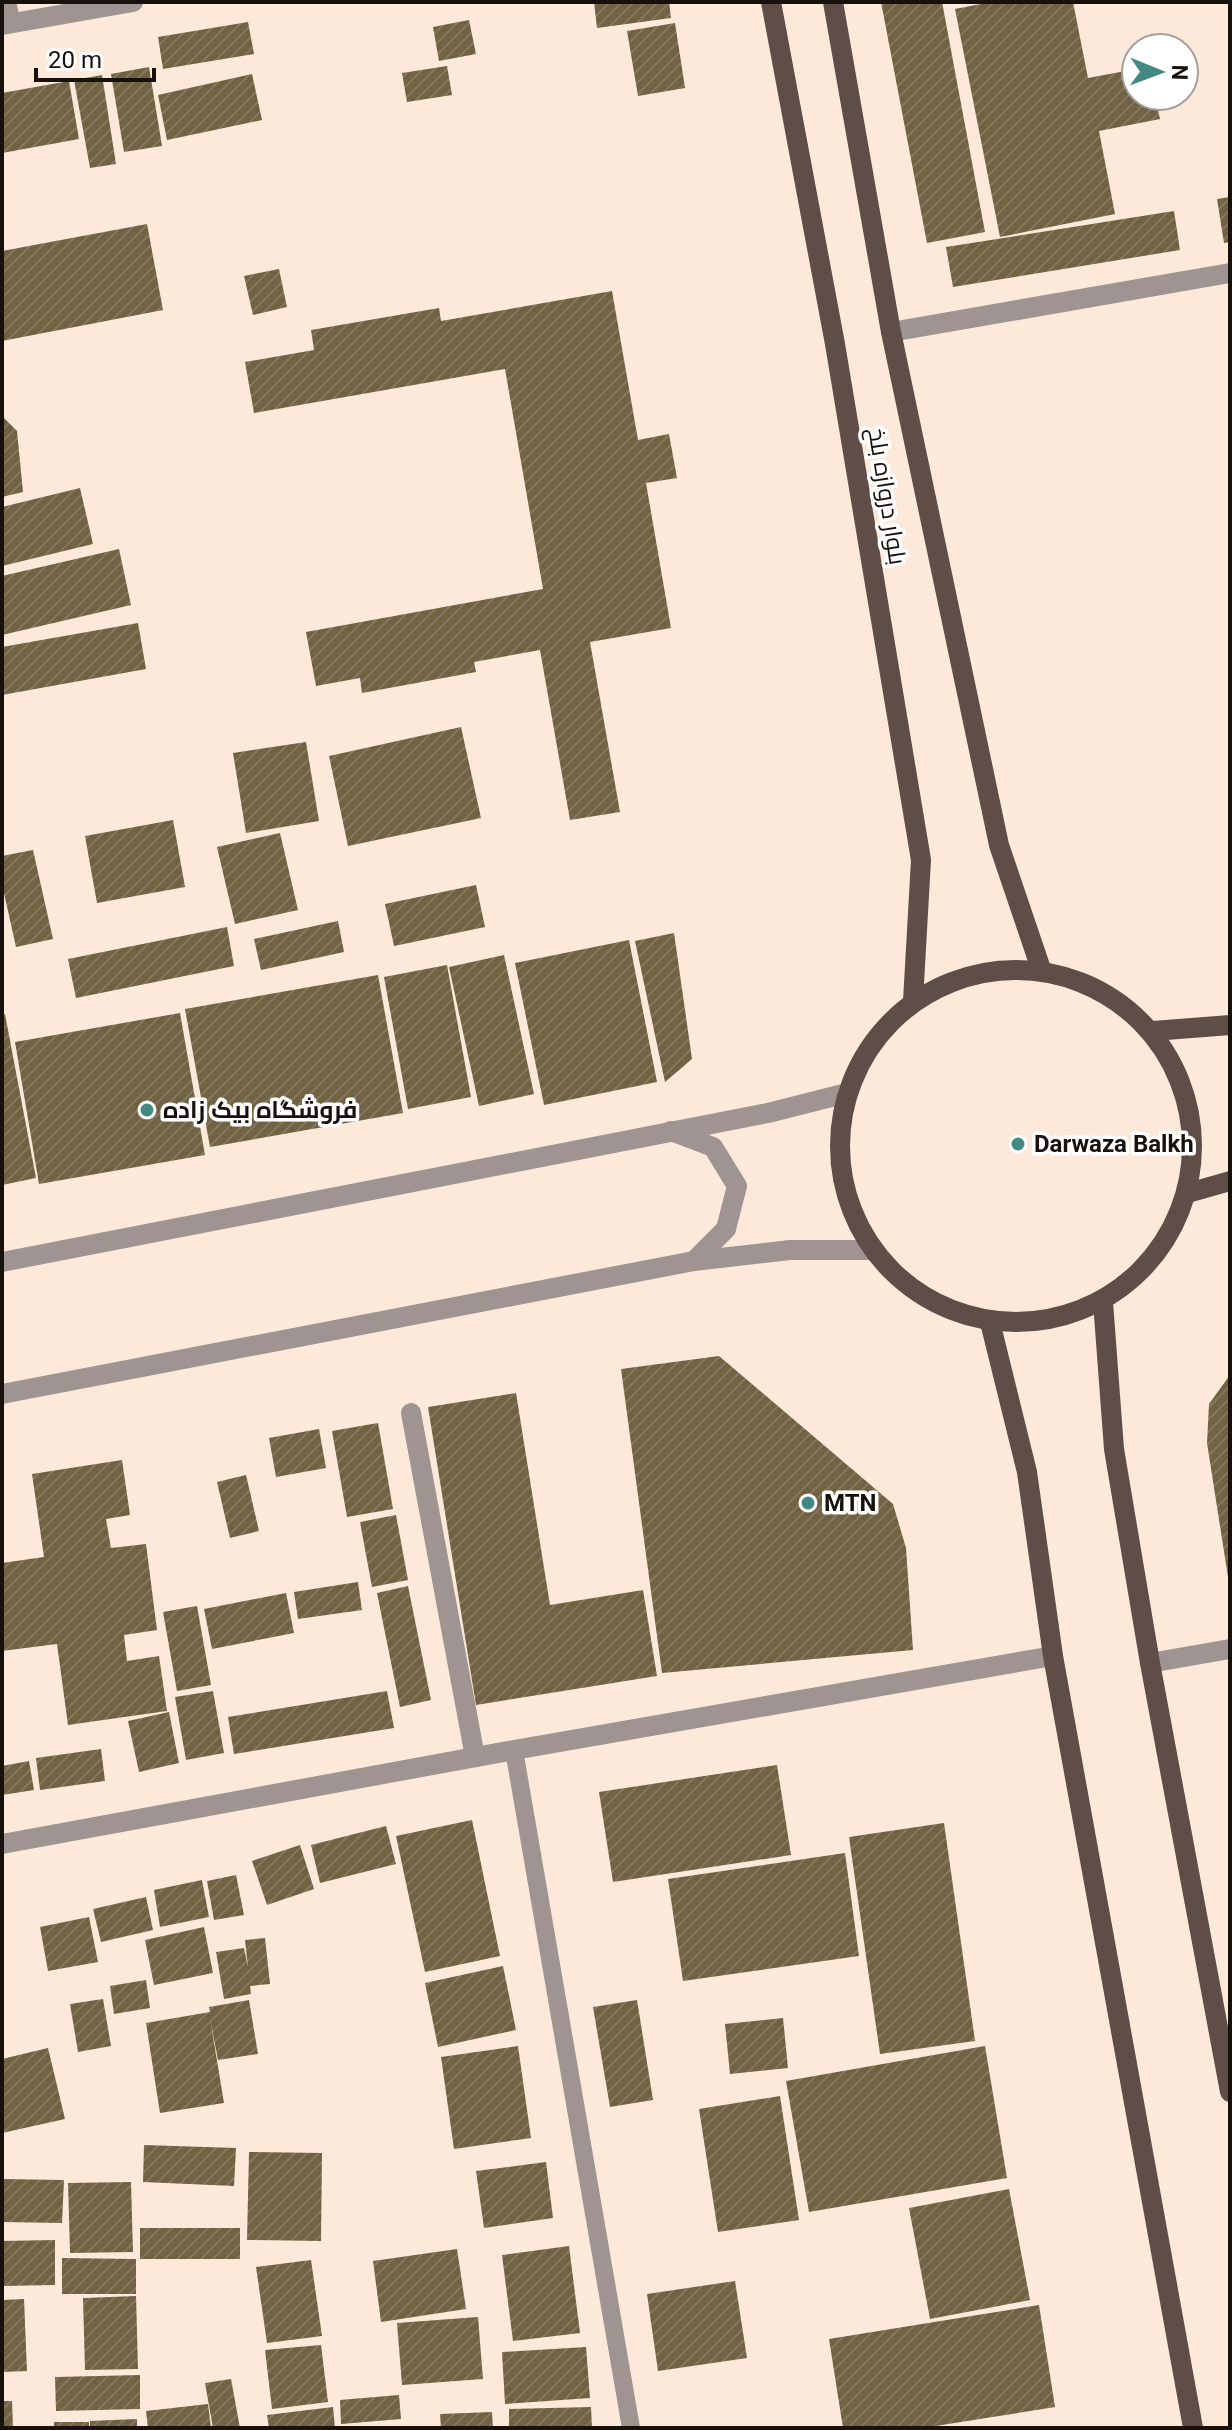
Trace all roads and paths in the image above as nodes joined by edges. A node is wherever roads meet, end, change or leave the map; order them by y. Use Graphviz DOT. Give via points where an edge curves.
graph roads {
  1 [pos="7,2"];
  2 [pos="133,2"];
  3 [pos="771,2"];
  4 [pos="833,2"];
  5 [pos="7,24"];
  6 [pos="1230,273"];
  7 [pos="891,332"];
  8 [pos="1041,969"];
  9 [pos="913,1001"];
  10 [pos="1230,1025"];
  11 [pos="1153,1031"];
  12 [pos="847,1093"];
  13 [pos="671,1131"];
  14 [pos="1230,1181"];
  15 [pos="1188,1193"];
  16 [pos="872,1250"];
  17 [pos="694,1261"];
  18 [pos="2,1262"];
  19 [pos="1103,1302"];
  20 [pos="990,1322"];
  21 [pos="5,1390"];
  22 [pos="411,1413"];
  23 [pos="1230,1649"];
  24 [pos="1053,1656"];
  25 [pos="1150,1663"];
  26 [pos="514,1750"];
  27 [pos="475,1757"];
  28 [pos="2,1844"];
  29 [pos="1230,2092"];
  30 [pos="631,2428"];
  31 [pos="1193,2428"];
  1 -- 5 [label="lane"];
  2 -- 5 [label="street"];
  3 -- 9 [label="main road, بلوار دروازه بلخ" via="835,344 921,860"];
  4 -- 7 [label="main road, بلوار دروازه بلخ"];
  6 -- 7 [label="street"];
  7 -- 8 [label="main road, بلوار دروازه بلخ" via="999,845"];
  8 -- 9 [label="main road" via="974,972"];
  8 -- 11 [label="main road" via="1083,980 1121,1001"];
  9 -- 12 [label="main road" via="872,1041"];
  10 -- 11 [label="main road"];
  11 -- 15 [label="main road" via="1190,1108"];
  12 -- 13 [label="street"];
  12 -- 16 [label="main road" via="839,1147 848,1201"];
  13 -- 17 [label="street" via="713,1147 737,1186 726,1229"];
  13 -- 18 [label="street"];
  14 -- 15 [label="main road"];
  15 -- 19 [label="main road" via="1156,1257"];
  16 -- 17 [label="street" via="790,1250"];
  16 -- 20 [label="main road" via="904,1284 945,1309"];
  17 -- 21 [label="street"];
  19 -- 20 [label="main road" via="1048,1322"];
  19 -- 25 [label="main road" via="1114,1449"];
  20 -- 24 [label="main road" via="1027,1472"];
  22 -- 27 [label="street"];
  23 -- 25 [label="street"];
  24 -- 26 [label="street"];
  24 -- 31 [label="main road"];
  25 -- 29 [label="main road"];
  26 -- 27 [label="street"];
  26 -- 30 [label="lane"];
  27 -- 28 [label="street"];
}
